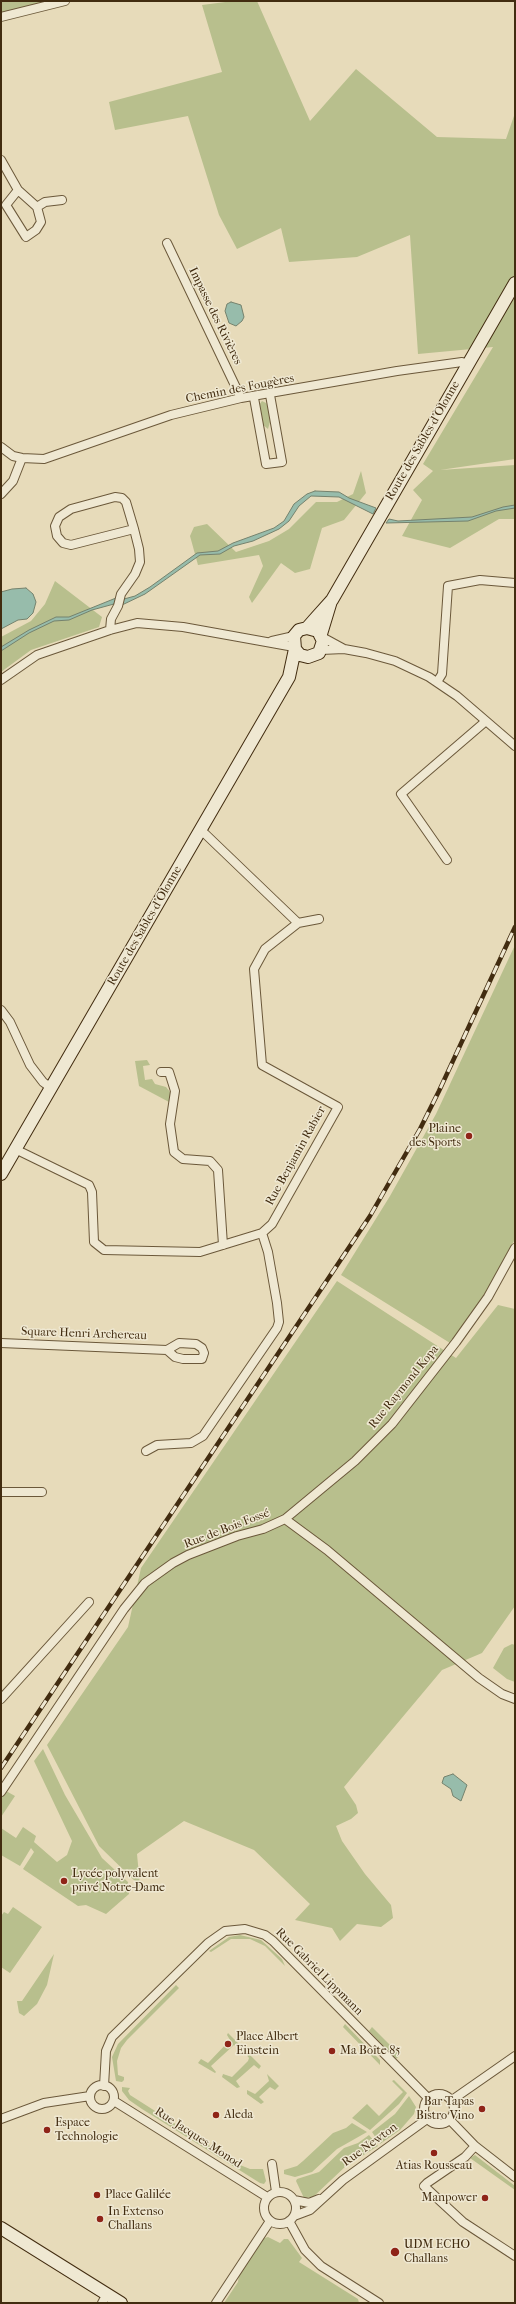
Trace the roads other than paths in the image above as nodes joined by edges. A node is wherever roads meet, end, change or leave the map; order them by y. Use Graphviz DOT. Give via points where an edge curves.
graph roads {
  1 [pos="65,1"];
  2 [pos="1,17"];
  3 [pos="1,160"];
  4 [pos="18,190"];
  5 [pos="62,200"];
  6 [pos="37,207"];
  7 [pos="167,243"];
  8 [pos="515,283"];
  9 [pos="468,364"];
  10 [pos="270,395"];
  11 [pos="241,398"];
  12 [pos="254,398"];
  13 [pos="1,447"];
  14 [pos="22,458"];
  15 [pos="1,494"];
  16 [pos="134,529"];
  17 [pos="515,583"];
  18 [pos="332,600"];
  19 [pos="306,628"];
  20 [pos="110,630"];
  21 [pos="322,636"];
  22 [pos="294,644"];
  23 [pos="344,649"];
  24 [pos="321,650"];
  25 [pos="308,658"];
  26 [pos="289,677"];
  27 [pos="1,680"];
  28 [pos="437,682"];
  29 [pos="486,721"];
  30 [pos="515,746"];
  31 [pos="200,829"];
  32 [pos="447,860"];
  33 [pos="319,919"];
  34 [pos="298,923"];
  35 [pos="1,1010"];
  36 [pos="161,1072"];
  37 [pos="51,1088"];
  38 [pos="15,1149"];
  39 [pos="1,1174"];
  40 [pos="262,1233"];
  41 [pos="223,1245"];
  42 [pos="515,1248"];
  43 [pos="1,1343"];
  44 [pos="167,1350"];
  45 [pos="146,1451"];
  46 [pos="1,1492"];
  47 [pos="42,1492"];
  48 [pos="285,1519"];
  49 [pos="89,1602"];
  50 [pos="1,1699"];
  51 [pos="515,1700"];
  52 [pos="1,1792"];
  53 [pos="515,2056"];
  54 [pos="104,2086"];
  55 [pos="90,2096"];
  56 [pos="428,2099"];
  57 [pos="114,2100"];
  58 [pos="452,2100"];
  59 [pos="1,2119"];
  60 [pos="427,2119"];
  61 [pos="450,2120"];
  62 [pos="475,2146"];
  63 [pos="272,2164"];
  64 [pos="515,2177"];
  65 [pos="276,2192"];
  66 [pos="328,2194"];
  67 [pos="267,2197"];
  68 [pos="294,2200"];
  69 [pos="291,2218"];
  70 [pos="270,2220"];
  71 [pos="1,2228"];
  72 [pos="515,2256"];
  73 [pos="104,2299"];
  74 [pos="375,2302"];
  75 [pos="121,2303"];
  76 [pos="216,2303"];
  1 -- 2 [label="street"];
  3 -- 4 [label="street"];
  4 -- 6 [label="street"];
  4 -- 6 [label="street" via="6,205 26,237 36,230 41,222"];
  5 -- 6 [label="street" via="44,202"];
  7 -- 11 [label="street, Impasse des Rivières"];
  8 -- 9 [label="main road, Route des Sables-d'Olonne"];
  9 -- 10 [label="street, Chemin des Fougères" via="462,362 397,371"];
  9 -- 18 [label="main road, Route des Sables-d'Olonne"];
  10 -- 12 [label="street, Chemin des Fougères"];
  10 -- 12 [label="street" via="282,462 266,464"];
  11 -- 12 [label="street, Chemin des Fougères"];
  11 -- 14 [label="street, Chemin des Fougères" via="172,415 56,456 34,460"];
  13 -- 14 [label="street, Chemin des Fougères" via="13,456"];
  14 -- 15 [label="street" via="13,481"];
  16 -- 16 [label="street" via="126,502 115,497 71,509 59,517 55,526 57,536 63,543 71,544"];
  16 -- 20 [label="street" via="140,562 122,594"];
  17 -- 28 [label="street" via="480,580 448,586 442,674"];
  18 -- 19 [label="main road, Route des Sables-d'Olonne"];
  18 -- 21 [label="main road, Route des Sables-d'Olonne"];
  19 -- 21 [label="main road" via="315,629"];
  19 -- 22 [label="main road, Route des Sables-d'Olonne" via="299,630"];
  20 -- 22 [label="street" via="149,623"];
  20 -- 27 [label="street" via="37,655"];
  21 -- 23 [label="street"];
  21 -- 24 [label="main road, Route des Sables-d'Olonne"];
  22 -- 25 [label="main road" via="300,655"];
  22 -- 26 [label="main road, Route des Sables-d'Olonne"];
  23 -- 24 [label="street"];
  23 -- 28 [label="street" via="394,662"];
  24 -- 25 [label="main road, Route des Sables-d'Olonne" via="316,656"];
  25 -- 26 [label="main road, Route des Sables-d'Olonne"];
  26 -- 31 [label="main road, Route des Sables-d'Olonne"];
  28 -- 29 [label="street"];
  29 -- 30 [label="street"];
  29 -- 32 [label="street" via="401,794"];
  31 -- 34 [label="street"];
  31 -- 37 [label="main road, Route des Sables-d'Olonne"];
  33 -- 34 [label="street"];
  34 -- 40 [label="street, Rue Benjamin Rabier" via="265,949 254,969 262,1066 338,1107 272,1224"];
  35 -- 37 [label="street" via="10,1022 30,1065"];
  36 -- 41 [label="street" via="170,1072 175,1091 170,1124 174,1152 183,1159 210,1161 218,1170"];
  37 -- 38 [label="main road, Route des Sables-d'Olonne"];
  38 -- 39 [label="main road, Route des Sables-d'Olonne"];
  38 -- 41 [label="street" via="89,1185 92,1192 94,1242 104,1250 193,1252"];
  40 -- 41 [label="street"];
  40 -- 45 [label="street" via="277,1303 279,1322 276,1328 203,1436 191,1443 157,1445"];
  42 -- 48 [label="street, Rue Raymond Kopa" via="488,1297 392,1424 355,1461"];
  43 -- 44 [label="street, Square Henri Archereau"];
  46 -- 47 [label="street"];
  48 -- 51 [label="street, Rue de Bois Fossé" via="327,1550 479,1678"];
  48 -- 52 [label="street, Rue de Bois Fossé" via="188,1555 145,1583 124,1609"];
  49 -- 50 [label="street"];
  53 -- 58 [label="street"];
  54 -- 55 [label="street" via="93,2089"];
  54 -- 56 [label="street, Rue Gabriel Lippmann" via="106,2051 112,2037 208,1943 225,1932 246,1929 273,1941"];
  54 -- 57 [label="street" via="111,2088"];
  55 -- 57 [label="street" via="93,2106 99,2109 111,2106"];
  55 -- 59 [label="street" via="44,2103"];
  56 -- 58 [label="street" via="437,2094 445,2095"];
  56 -- 60 [label="street" via="424,2112"];
  57 -- 67 [label="street, Rue Jacques Monod"];
  58 -- 61 [label="street" via="454,2114"];
  60 -- 61 [label="street" via="434,2124 443,2124"];
  60 -- 66 [label="street, Rue Newton" via="343,2180"];
  61 -- 62 [label="street"];
  62 -- 64 [label="street"];
  62 -- 72 [label="street" via="465,2157 424,2186 463,2222"];
  63 -- 65 [label="street"];
  65 -- 67 [label="street"];
  65 -- 68 [label="street" via="286,2193"];
  66 -- 68 [label="street, Rue Newton" via="309,2203"];
  66 -- 69 [label="street, Rue Newton" via="310,2210"];
  67 -- 70 [label="street" via="263,2209"];
  68 -- 69 [label="street" via="296,2210"];
  69 -- 70 [label="street" via="281,2224"];
  69 -- 74 [label="street" via="305,2250 321,2266"];
  70 -- 76 [label="street"];
  71 -- 73 [label="main road"];
  73 -- 75 [label="main road"];
}
